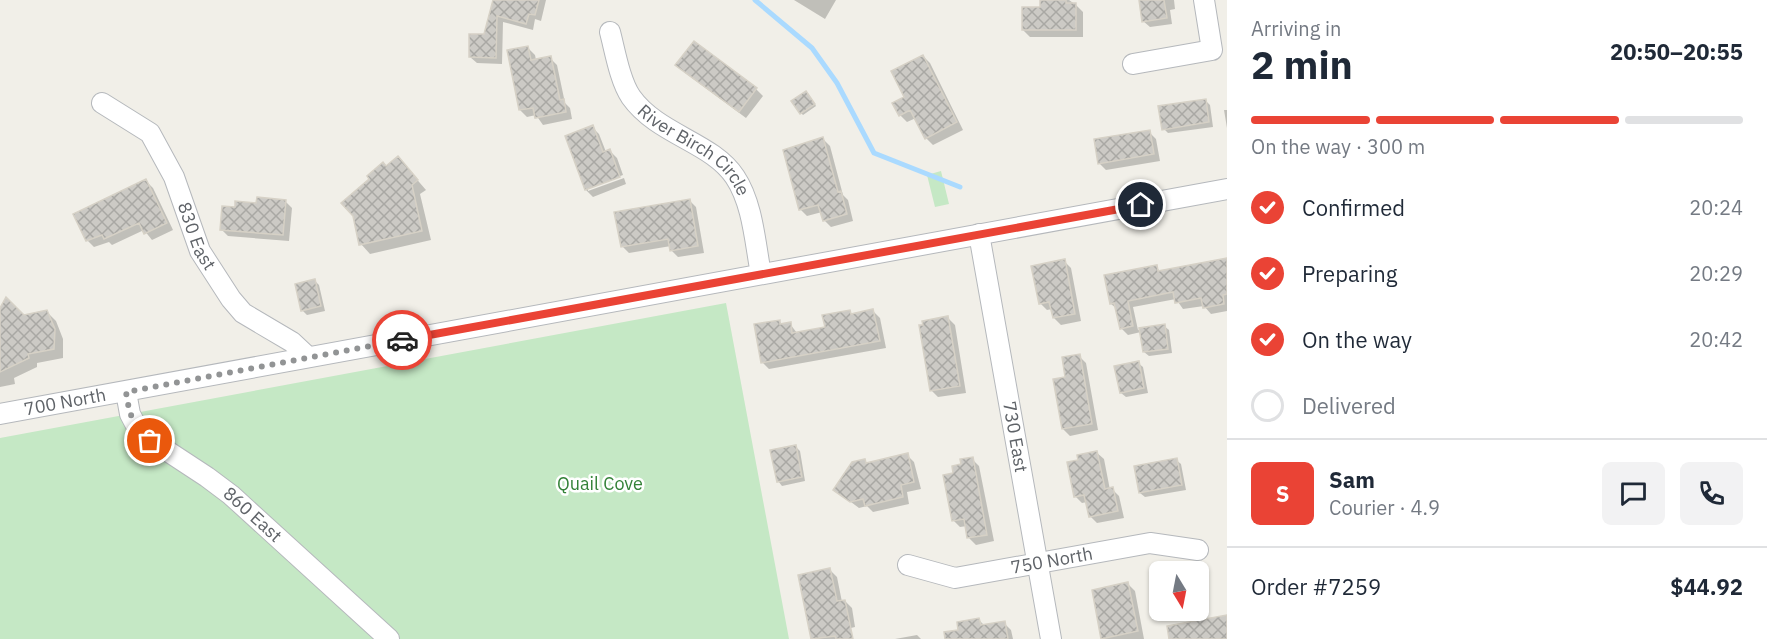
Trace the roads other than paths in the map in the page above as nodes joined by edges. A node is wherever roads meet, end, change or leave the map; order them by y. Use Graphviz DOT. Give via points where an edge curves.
graph roads {
  1 [pos="1203,0"];
  2 [pos="610,32"];
  3 [pos="1132,64"];
  4 [pos="102,103"];
  5 [pos="1227,189"];
  6 [pos="980,234"];
  7 [pos="761,274"];
  8 [pos="308,357"];
  9 [pos="126,392"];
  10 [pos="0,414"];
  11 [pos="1198,550"];
  12 [pos="1038,563"];
  13 [pos="908,564"];
  14 [pos="389,639"];
  15 [pos="1051,639"];
  1 -- 3 [label="street" via="1212,50"];
  2 -- 7 [label="street, River Birch Circle" via="629,95 660,125 714,156 735,177 748,209"];
  4 -- 8 [label="street, 830 East" via="150,133 174,177 201,251 231,299 243,313 292,342"];
  5 -- 6 [label="street, 700 North"];
  6 -- 7 [label="street, 700 North"];
  6 -- 12 [label="street, 730 East"];
  7 -- 8 [label="street, 700 North"];
  8 -- 9 [label="street, 700 North"];
  9 -- 10 [label="street, 700 North"];
  9 -- 14 [label="street, 860 East" via="130,414 140,433 231,495"];
  11 -- 12 [label="street, 750 North" via="1150,543"];
  12 -- 13 [label="street, 750 North" via="955,578"];
  12 -- 15 [label="street, 730 East"];
}
